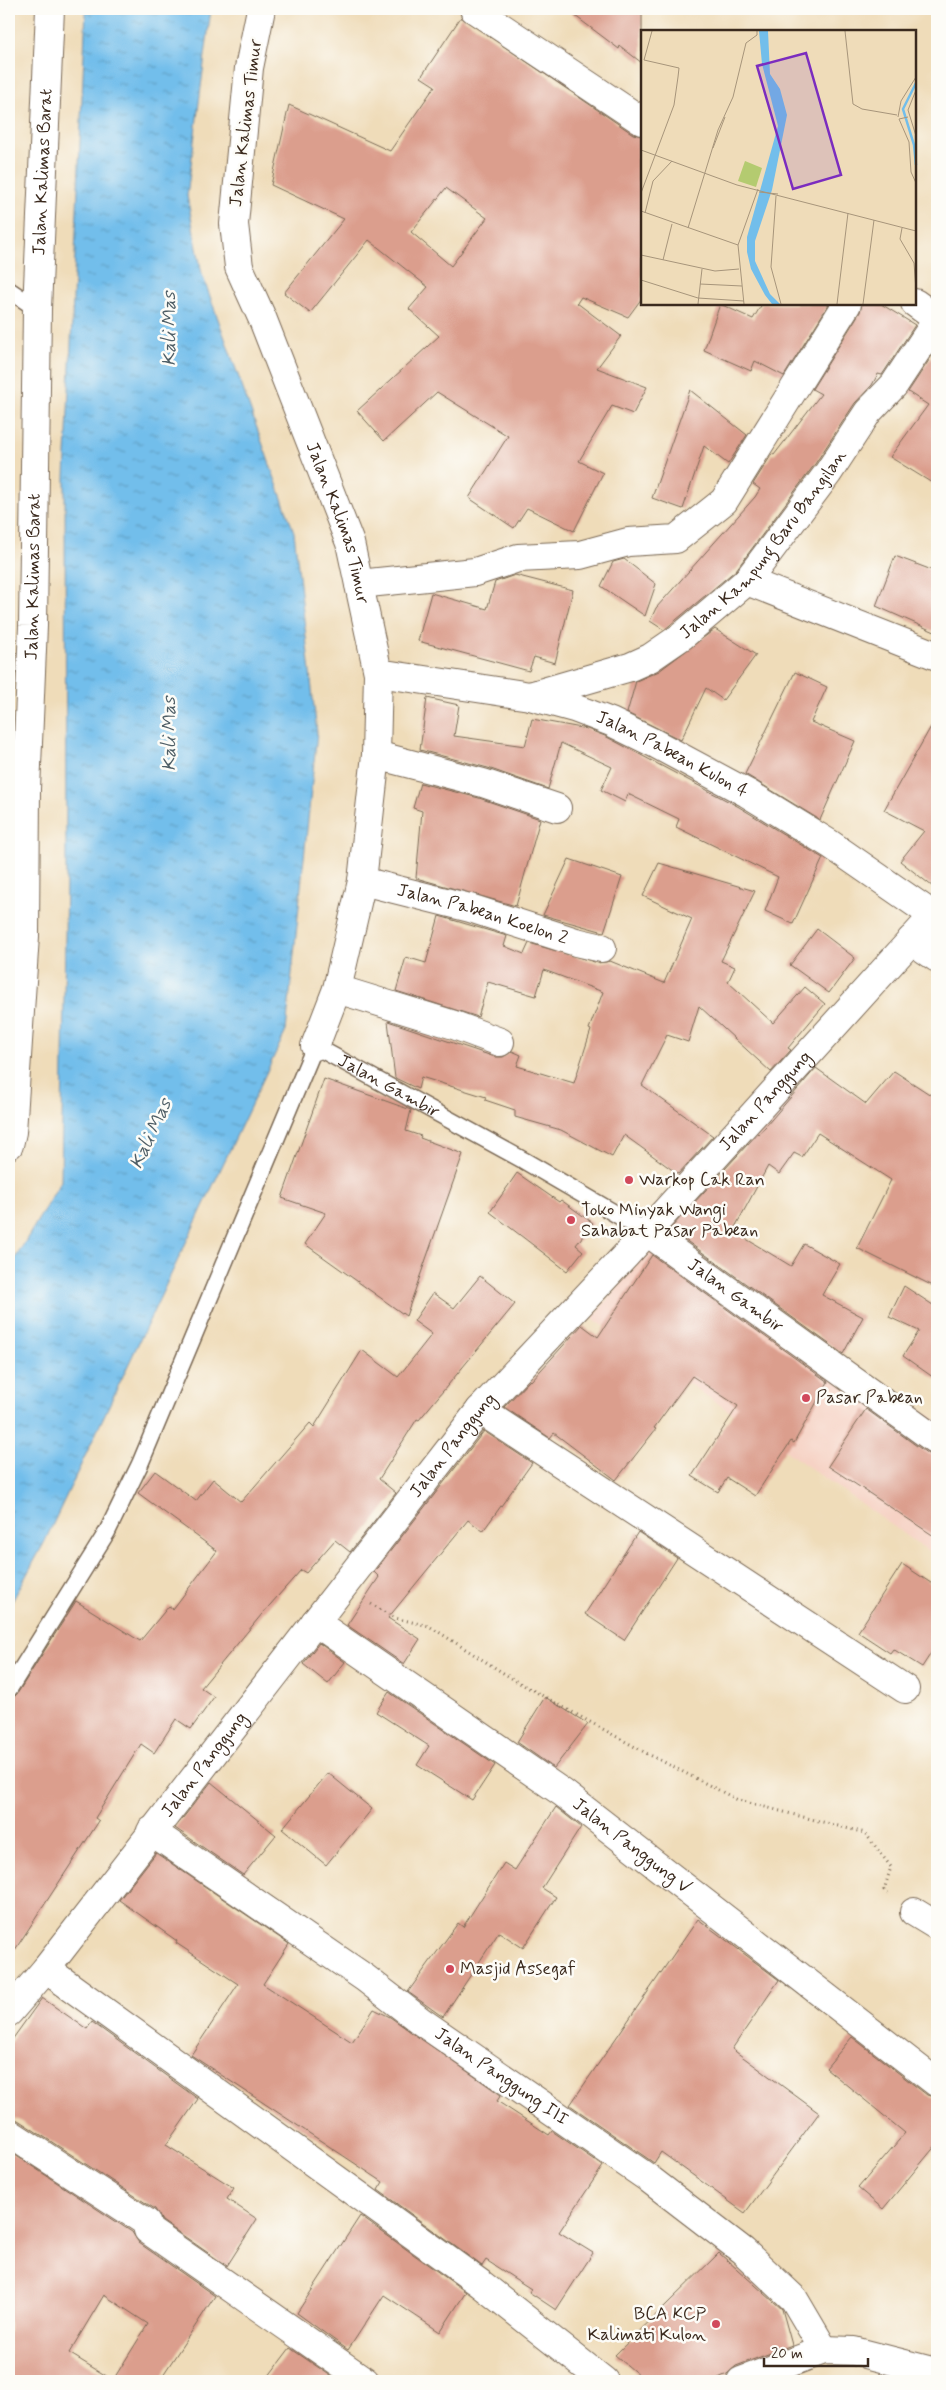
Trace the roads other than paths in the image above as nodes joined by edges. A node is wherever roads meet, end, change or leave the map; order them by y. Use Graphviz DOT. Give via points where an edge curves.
graph roads {
  1 [pos="50,9"];
  2 [pos="261,9"];
  3 [pos="474,9"];
  4 [pos="641,120"];
  5 [pos="9,290"];
  6 [pos="916,304"];
  7 [pos="846,305"];
  8 [pos="37,309"];
  9 [pos="937,319"];
  10 [pos="747,581"];
  11 [pos="359,584"];
  12 [pos="937,656"];
  13 [pos="378,673"];
  14 [pos="530,696"];
  15 [pos="376,755"];
  16 [pos="17,792"];
  17 [pos="557,808"];
  18 [pos="362,881"];
  19 [pos="936,914"];
  20 [pos="912,940"];
  21 [pos="602,948"];
  22 [pos="937,958"];
  23 [pos="337,989"];
  24 [pos="500,1042"];
  25 [pos="315,1046"];
  26 [pos="9,1145"];
  27 [pos="647,1232"];
  28 [pos="480,1410"];
  29 [pos="937,1441"];
  30 [pos="315,1622"];
  31 [pos="904,1688"];
  32 [pos="9,1689"];
  33 [pos="151,1831"];
  34 [pos="914,1912"];
  35 [pos="937,1926"];
  36 [pos="46,1969"];
  37 [pos="9,2012"];
  38 [pos="937,2083"];
  39 [pos="9,2133"];
  40 [pos="824,2350"];
  41 [pos="937,2375"];
  42 [pos="365,2381"];
  43 [pos="604,2381"];
  44 [pos="741,2381"];
  1 -- 8 [label="street, Jalan Kalimas Barat"];
  2 -- 11 [label="street, Jalan Kalimas Timur" via="249,68 234,224 239,267 350,543"];
  3 -- 4 [label="street"];
  5 -- 8 [label="lane"];
  6 -- 9 [label="street"];
  7 -- 11 [label="street" via="724,501 676,539 628,542 580,555 518,558 475,572"];
  8 -- 16 [label="street, Jalan Kalimas Barat" via="33,626"];
  9 -- 10 [label="street, Jalan Kampung Baru Bangilan" via="894,385 868,412 828,473"];
  10 -- 12 [label="street"];
  10 -- 14 [label="street, Jalan Kampung Baru Bangilan" via="682,636 650,658 630,667"];
  11 -- 13 [label="street, Jalan Kalimas Timur"];
  13 -- 14 [label="street, Jalan Pabean Kulon 4"];
  13 -- 15 [label="street, Jalan Kalimas Timur"];
  14 -- 19 [label="street, Jalan Pabean Kulon 4" via="611,722 654,743 747,793"];
  15 -- 17 [label="street" via="482,782"];
  15 -- 18 [label="street, Jalan Kalimas Timur"];
  16 -- 26 [label="street, Jalan Kalimas Barat" via="26,936"];
  18 -- 21 [label="street, Jalan Pabean Koelon 2" via="470,908"];
  18 -- 23 [label="street, Jalan Kalimas Timur"];
  19 -- 20 [label="street, Jalan Panggung"];
  20 -- 22 [label="street"];
  20 -- 27 [label="street, Jalan Panggung"];
  23 -- 24 [label="street"];
  23 -- 25 [label="street, Jalan Kalimas Timur"];
  25 -- 27 [label="lane, Jalan Gambir"];
  25 -- 32 [label="lane" via="140,1464 108,1532"];
  27 -- 28 [label="street, Jalan Panggung"];
  27 -- 29 [label="street, Jalan Gambir"];
  28 -- 30 [label="street, Jalan Panggung"];
  28 -- 31 [label="street"];
  30 -- 33 [label="street, Jalan Panggung"];
  30 -- 38 [label="street, Jalan Panggung V" via="563,1793"];
  33 -- 36 [label="street, Jalan Panggung"];
  33 -- 40 [label="street, Jalan Panggung III" via="648,2178 772,2276 794,2299"];
  34 -- 35 [label="street"];
  36 -- 37 [label="street, Jalan Panggung"];
  36 -- 43 [label="street" via="481,2284"];
  39 -- 42 [label="street" via="146,2222 148,2230"];
  40 -- 41 [label="street" via="854,2351"];
  40 -- 44 [label="street"];
}
